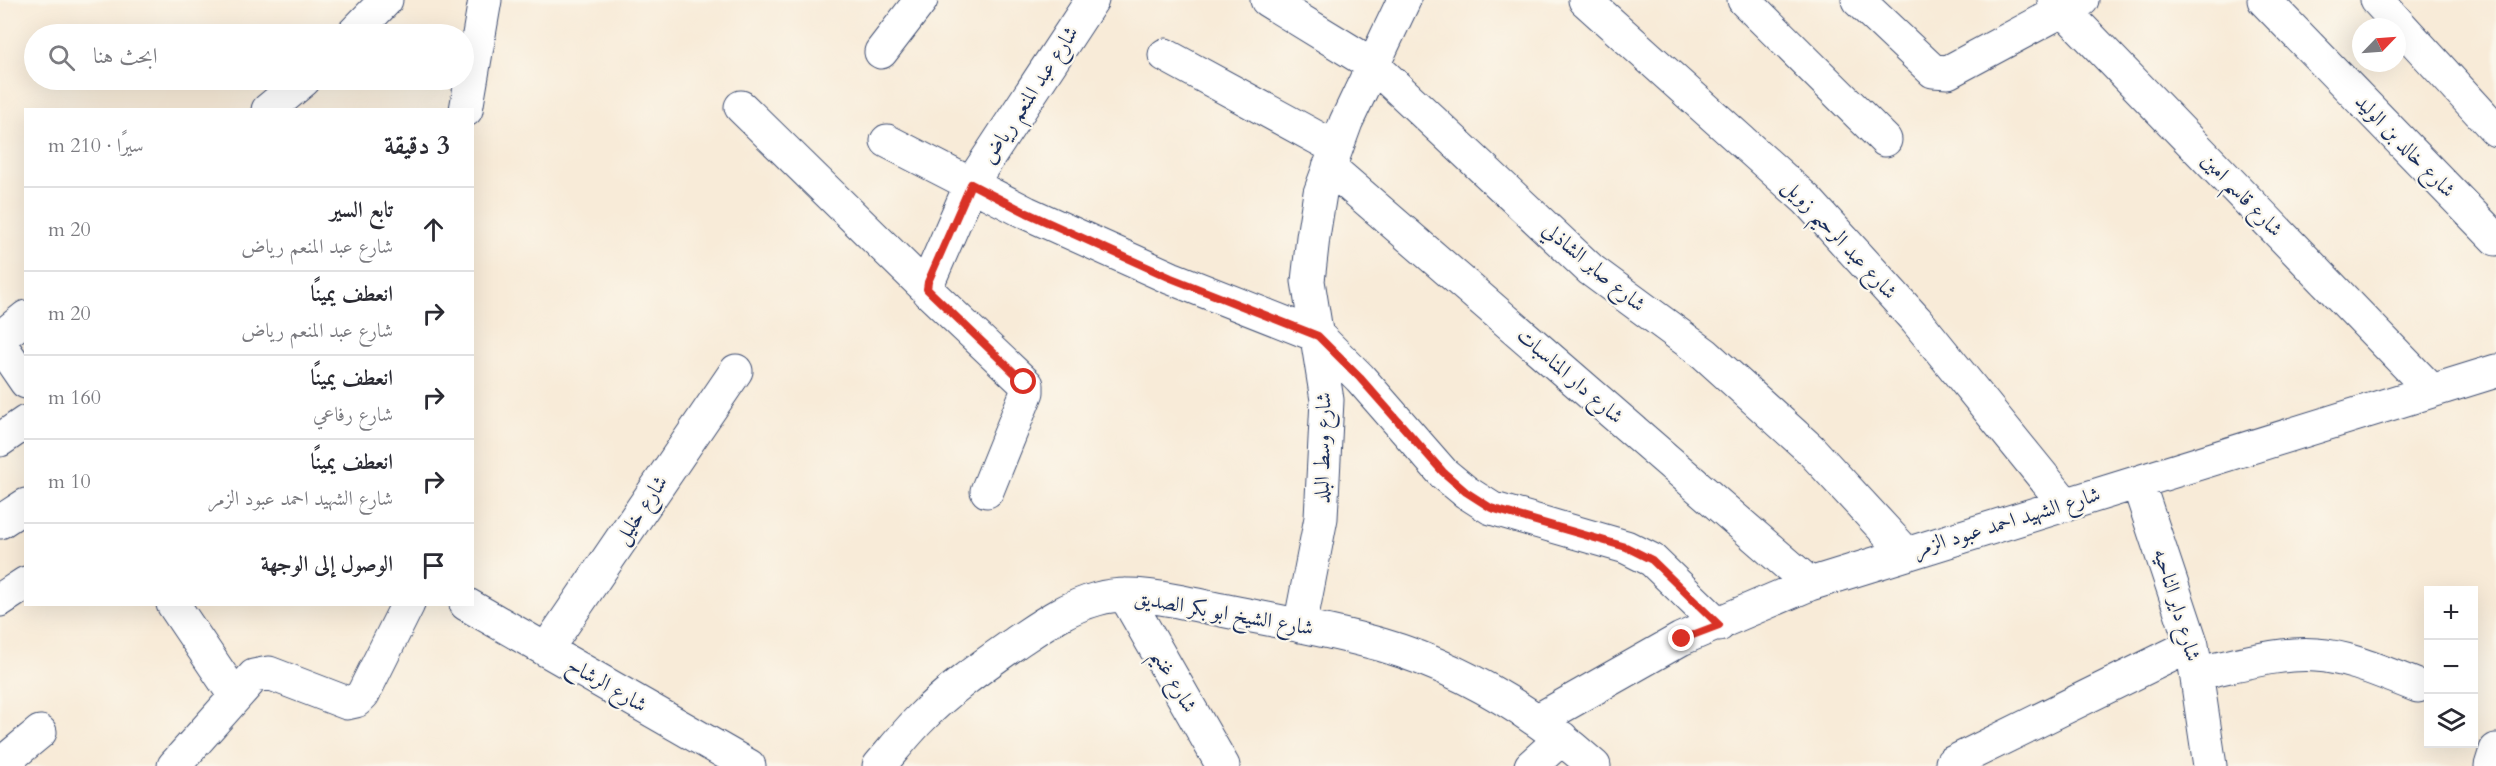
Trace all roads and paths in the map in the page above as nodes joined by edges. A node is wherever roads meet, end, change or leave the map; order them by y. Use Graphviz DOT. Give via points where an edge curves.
graph roads {
  1 [pos="386,0"];
  2 [pos="485,0"];
  3 [pos="921,0"];
  4 [pos="1092,0"];
  5 [pos="1267,0"];
  6 [pos="1404,0"];
  7 [pos="1585,0"];
  8 [pos="1744,0"];
  9 [pos="1858,0"];
  10 [pos="2264,0"];
  11 [pos="2377,0"];
  12 [pos="2066,3"];
  13 [pos="362,24"];
  14 [pos="881,52"];
  15 [pos="1165,56"];
  16 [pos="474,64"];
  17 [pos="1374,65"];
  18 [pos="292,90"];
  19 [pos="469,90"];
  20 [pos="741,106"];
  21 [pos="270,108"];
  22 [pos="466,108"];
  23 [pos="2496,130"];
  24 [pos="1885,140"];
  25 [pos="887,141"];
  26 [pos="1333,158"];
  27 [pos="971,184"];
  28 [pos="2496,239"];
  29 [pos="927,289"];
  30 [pos="24,319"];
  31 [pos="1318,336"];
  32 [pos="0,338"];
  33 [pos="0,344"];
  34 [pos="736,370"];
  35 [pos="2496,371"];
  36 [pos="24,379"];
  37 [pos="2431,390"];
  38 [pos="24,423"];
  39 [pos="0,440"];
  40 [pos="2138,483"];
  41 [pos="987,491"];
  42 [pos="2066,505"];
  43 [pos="24,506"];
  44 [pos="0,522"];
  45 [pos="1906,553"];
  46 [pos="24,584"];
  47 [pos="1810,584"];
  48 [pos="1125,595"];
  49 [pos="0,600"];
  50 [pos="174,606"];
  51 [pos="407,606"];
  52 [pos="469,606"];
  53 [pos="1719,625"];
  54 [pos="1300,626"];
  55 [pos="546,650"];
  56 [pos="2195,659"];
  57 [pos="2418,686"];
  58 [pos="235,696"];
  59 [pos="1550,729"];
  60 [pos="40,732"];
  61 [pos="2496,750"];
  62 [pos="1952,763"];
  63 [pos="0,765"];
  64 [pos="174,766"];
  65 [pos="749,766"];
  66 [pos="879,766"];
  67 [pos="1223,766"];
  68 [pos="1531,766"];
  69 [pos="1594,766"];
  70 [pos="2210,766"];
  71 [pos="2491,766"];
  1 -- 13 [label="street"];
  2 -- 16 [label="street"];
  3 -- 14 [label="street"];
  4 -- 27 [label="street, شارع عبد المنعم رياض"];
  5 -- 17 [label="street, شارع صابر الشاذلي"];
  6 -- 17 [label="street, شارع وسط البلد"];
  7 -- 42 [label="street, شارع عبد الرحيم زويل" via="1807,200 1916,320"];
  8 -- 24 [label="street"];
  9 -- 12 [label="street" via="1933,71 1948,72"];
  10 -- 28 [label="street, شارع خالد بن الوليد"];
  11 -- 23 [label="street"];
  12 -- 37 [label="street, شارع قاسم امين"];
  15 -- 26 [label="street, شارع دار المناسبات"];
  17 -- 26 [label="street, شارع وسط البلد"];
  17 -- 45 [label="street, شارع صابر الشاذلي" via="1591,270 1705,354 1810,449"];
  18 -- 21 [label="street"];
  19 -- 22 [label="street"];
  20 -- 29 [label="street"];
  25 -- 27 [label="street"];
  26 -- 31 [label="street, شارع وسط البلد" via="1320,192 1308,281"];
  26 -- 47 [label="street, شارع دار المناسبات"];
  27 -- 29 [label="street, شارع عبد المنعم رياض"];
  27 -- 31 [label="street" via="1171,278"];
  29 -- 41 [label="street" via="1027,385"];
  30 -- 32 [label="street"];
  31 -- 53 [label="street" via="1466,492 1491,508 1626,547 1652,560"];
  31 -- 54 [label="street, شارع وسط البلد" via="1327,400 1321,518"];
  33 -- 36 [label="street"];
  34 -- 55 [label="street, شارع خليل"];
  35 -- 37 [label="street, شارع الشهيد احمد عبود الزمر"];
  37 -- 40 [label="street, شارع الشهيد احمد عبود الزمر"];
  38 -- 39 [label="street"];
  40 -- 42 [label="street, شارع الشهيد احمد عبود الزمر"];
  40 -- 56 [label="street, شارع داير الناحيه"];
  42 -- 45 [label="street, شارع الشهيد احمد عبود الزمر"];
  43 -- 44 [label="street"];
  45 -- 47 [label="street, شارع الشهيد احمد عبود الزمر"];
  46 -- 49 [label="street"];
  47 -- 53 [label="street, شارع الشهيد احمد عبود الزمر"];
  48 -- 54 [label="street, شارع الشيخ ابو بكر الصديق"];
  48 -- 66 [label="street, شارع الشيخ ابو بكر الصديق" via="1074,606 984,665 922,717"];
  48 -- 67 [label="street, شارع غنيم"];
  50 -- 58 [label="street"];
  51 -- 58 [label="street" via="356,701 347,703 269,673 254,676"];
  52 -- 55 [label="street, شارع الرشاح"];
  53 -- 59 [label="street, شارع الشهيد احمد عبود الزمر" via="1649,656"];
  54 -- 59 [label="street, شارع الشيخ ابو بكر الصديق" via="1384,646 1463,677"];
  55 -- 65 [label="street, شارع الرشاح"];
  56 -- 57 [label="street" via="2316,655 2363,666"];
  56 -- 62 [label="street"];
  56 -- 70 [label="street, شارع داير الناحيه"];
  58 -- 64 [label="street"];
  59 -- 68 [label="street, شارع الشهيد احمد عبود الزمر"];
  59 -- 69 [label="street, شارع الشيخ ابو بكر الصديق"];
  60 -- 63 [label="street"];
  61 -- 71 [label="street"];
}
